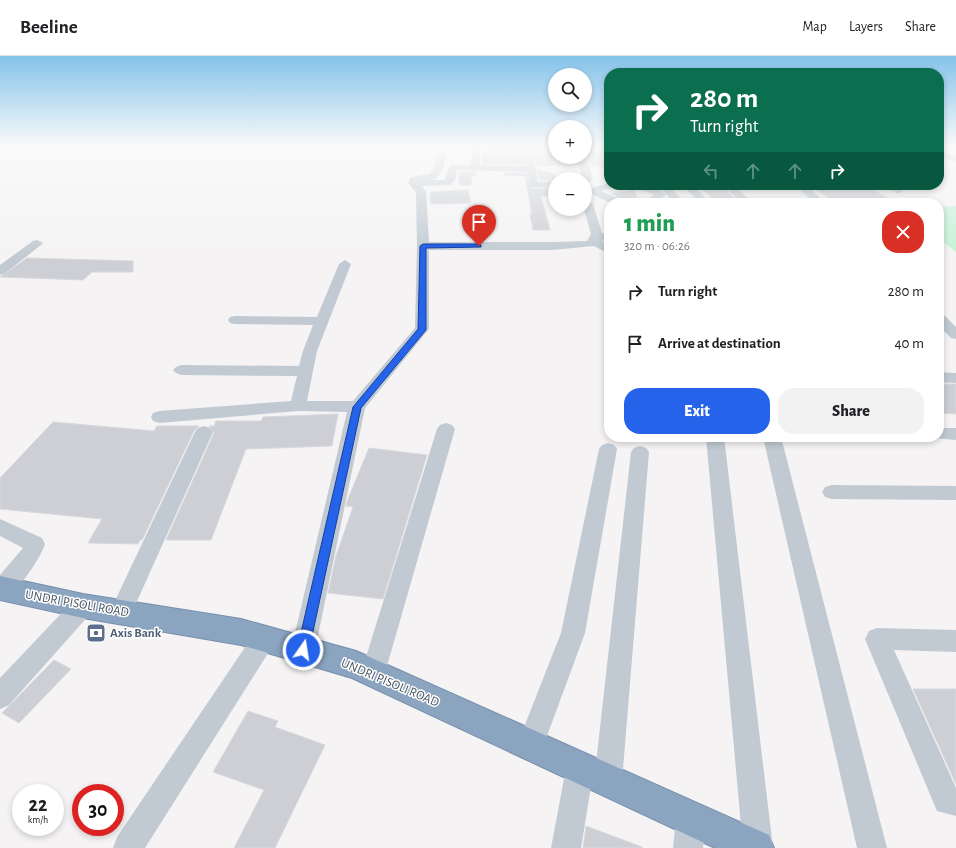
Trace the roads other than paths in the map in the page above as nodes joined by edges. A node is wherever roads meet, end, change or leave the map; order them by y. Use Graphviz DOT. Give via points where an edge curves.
graph roads {
  1 [pos="413,183"];
  2 [pos="448,183"];
  3 [pos="533,183"];
  4 [pos="548,184"];
  5 [pos="604,186"];
  6 [pos="651,190"];
  7 [pos="668,190"];
  8 [pos="693,190"];
  9 [pos="733,190"];
  10 [pos="806,190"];
  11 [pos="610,198"];
  12 [pos="655,198"];
  13 [pos="675,198"];
  14 [pos="700,198"];
  15 [pos="741,198"];
  16 [pos="815,198"];
  17 [pos="592,216"];
  18 [pos="604,237"];
  19 [pos="595,240"];
  20 [pos="37,243"];
  21 [pos="423,246"];
  22 [pos="604,248"];
  23 [pos="344,264"];
  24 [pos="0,271"];
  25 [pos="235,320"];
  26 [pos="321,321"];
  27 [pos="944,323"];
  28 [pos="956,335"];
  29 [pos="944,367"];
  30 [pos="956,368"];
  31 [pos="181,370"];
  32 [pos="305,371"];
  33 [pos="944,377"];
  34 [pos="956,378"];
  35 [pos="298,406"];
  36 [pos="357,407"];
  37 [pos="159,417"];
  38 [pos="446,429"];
  39 [pos="204,432"];
  40 [pos="944,434"];
  41 [pos="956,434"];
  42 [pos="716,442"];
  43 [pos="773,442"];
  44 [pos="608,449"];
  45 [pos="640,452"];
  46 [pos="832,492"];
  47 [pos="956,493"];
  48 [pos="0,527"];
  49 [pos="1,588"];
  50 [pos="83,606"];
  51 [pos="121,612"];
  52 [pos="264,638"];
  53 [pos="956,641"];
  54 [pos="303,650"];
  55 [pos="373,673"];
  56 [pos="2,690"];
  57 [pos="530,745"];
  58 [pos="580,768"];
  59 [pos="608,781"];
  60 [pos="956,802"];
  61 [pos="690,834"];
  62 [pos="128,848"];
  63 [pos="566,848"];
  64 [pos="757,848"];
  65 [pos="872,848"];
  1 -- 2 [label="street"];
  1 -- 21 [label="street" via="421,191"];
  3 -- 4 [label="street" via="533,185"];
  5 -- 11 [label="street" via="596,190 596,193"];
  6 -- 12 [label="street" via="660,195"];
  7 -- 13 [label="street"];
  8 -- 14 [label="street"];
  9 -- 15 [label="street"];
  10 -- 16 [label="street"];
  17 -- 19 [label="street" via="597,234"];
  18 -- 19 [label="street"];
  19 -- 21 [label="street" via="590,244 552,246"];
  19 -- 22 [label="street"];
  20 -- 24 [label="street"];
  21 -- 36 [label="street" via="422,330"];
  23 -- 26 [label="street"];
  25 -- 26 [label="street"];
  26 -- 32 [label="street"];
  27 -- 28 [label="street"];
  29 -- 30 [label="street"];
  31 -- 32 [label="street"];
  32 -- 35 [label="street"];
  33 -- 34 [label="street"];
  35 -- 36 [label="street"];
  35 -- 37 [label="street"];
  36 -- 54 [label="street"];
  38 -- 55 [label="street"];
  39 -- 51 [label="street"];
  40 -- 41 [label="street"];
  42 -- 64 [label="street"];
  43 -- 65 [label="street"];
  44 -- 57 [label="street" via="573,633"];
  45 -- 59 [label="street"];
  46 -- 47 [label="street"];
  48 -- 49 [label="street" via="35,544 32,553"];
  49 -- 50 [label="highway, UNDRI PISOLI ROAD"];
  50 -- 51 [label="highway, UNDRI PISOLI ROAD"];
  50 -- 56 [label="street"];
  51 -- 52 [label="highway, UNDRI PISOLI ROAD"];
  52 -- 54 [label="highway, UNDRI PISOLI ROAD"];
  52 -- 62 [label="street"];
  53 -- 60 [label="street" via="877,639 947,801"];
  54 -- 55 [label="highway, UNDRI PISOLI ROAD" via="356,665"];
  55 -- 57 [label="highway, UNDRI PISOLI ROAD"];
  57 -- 58 [label="highway, UNDRI PISOLI ROAD"];
  58 -- 59 [label="highway, UNDRI PISOLI ROAD"];
  58 -- 63 [label="street"];
  59 -- 61 [label="highway, UNDRI PISOLI ROAD"];
  61 -- 64 [label="highway, UNDRI PISOLI ROAD"];
}
